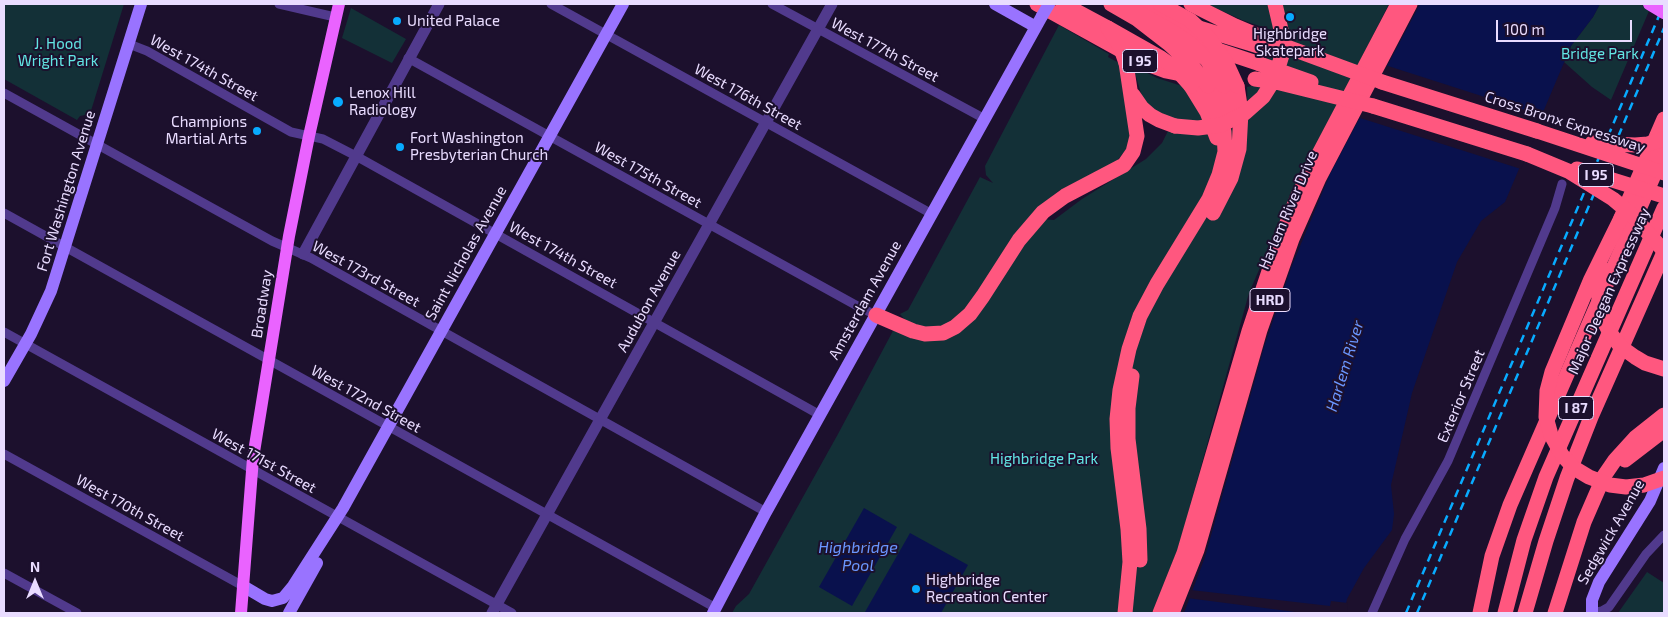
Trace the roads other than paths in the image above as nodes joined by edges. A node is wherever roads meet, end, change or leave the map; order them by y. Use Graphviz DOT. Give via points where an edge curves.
graph roads {
  1 [pos="141,4"];
  2 [pos="279,4"];
  3 [pos="339,4"];
  4 [pos="438,4"];
  5 [pos="551,4"];
  6 [pos="624,4"];
  7 [pos="772,4"];
  8 [pos="832,4"];
  9 [pos="995,4"];
  10 [pos="1049,4"];
  11 [pos="1063,4"];
  12 [pos="1103,4"];
  13 [pos="1111,4"];
  14 [pos="1123,4"];
  15 [pos="1134,4"];
  16 [pos="1160,4"];
  17 [pos="1191,4"];
  18 [pos="1275,4"];
  19 [pos="1398,4"];
  20 [pos="1410,4"];
  21 [pos="1649,4"];
  22 [pos="1664,13"];
  23 [pos="1038,15"];
  24 [pos="335,18"];
  25 [pos="1108,28"];
  26 [pos="818,29"];
  27 [pos="606,34"];
  28 [pos="129,44"];
  29 [pos="1266,44"];
  30 [pos="408,58"];
  31 [pos="1231,86"];
  32 [pos="1131,92"];
  33 [pos="4,93"];
  34 [pos="1373,106"];
  35 [pos="984,119"];
  36 [pos="1664,119"];
  37 [pos="766,123"];
  38 [pos="1537,131"];
  39 [pos="1220,133"];
  40 [pos="309,136"];
  41 [pos="550,136"];
  42 [pos="1664,139"];
  43 [pos="97,144"];
  44 [pos="1664,152"];
  45 [pos="1527,154"];
  46 [pos="356,156"];
  47 [pos="1664,171"];
  48 [pos="1562,184"];
  49 [pos="1664,196"];
  50 [pos="1641,207"];
  51 [pos="1664,208"];
  52 [pos="4,213"];
  53 [pos="932,214"];
  54 [pos="1621,218"];
  55 [pos="709,224"];
  56 [pos="496,233"];
  57 [pos="65,247"];
  58 [pos="287,248"];
  59 [pos="1664,251"];
  60 [pos="303,254"];
  61 [pos="876,315"];
  62 [pos="655,322"];
  63 [pos="442,331"];
  64 [pos="4,332"];
  65 [pos="26,344"];
  66 [pos="269,361"];
  67 [pos="1664,368"];
  68 [pos="4,381"];
  69 [pos="820,415"];
  70 [pos="1664,416"];
  71 [pos="601,420"];
  72 [pos="388,427"];
  73 [pos="1664,430"];
  74 [pos="4,454"];
  75 [pos="1664,468"];
  76 [pos="252,469"];
  77 [pos="1664,478"];
  78 [pos="1589,509"];
  79 [pos="766,512"];
  80 [pos="547,514"];
  81 [pos="337,517"];
  82 [pos="1664,535"];
  83 [pos="4,573"];
  84 [pos="243,586"];
  85 [pos="494,609"];
  86 [pos="714,610"];
  87 [pos="77,613"];
  88 [pos="242,613"];
  89 [pos="289,613"];
  90 [pos="512,613"];
  91 [pos="1125,613"];
  92 [pos="1135,613"];
  93 [pos="1160,613"];
  94 [pos="1172,613"];
  95 [pos="1372,613"];
  96 [pos="1480,613"];
  97 [pos="1506,613"];
  98 [pos="1525,613"];
  99 [pos="1555,613"];
  100 [pos="1591,613"];
  1 -- 28 [label="main road, Fort Washington Avenue"];
  2 -- 24 [label="street"];
  3 -- 24 [label="main road, Broadway"];
  4 -- 30 [label="street"];
  5 -- 27 [label="street, West 176th Street"];
  6 -- 27 [label="main road, Saint Nicholas Avenue"];
  7 -- 26 [label="street, West 177th Street"];
  8 -- 26 [label="street, Audubon Avenue"];
  9 -- 23 [label="main road"];
  10 -- 23 [label="main road, Amsterdam Avenue, bridge"];
  11 -- 25 [label="highway"];
  12 -- 34 [label="highway, I 95, bridge" via="1150,26"];
  13 -- 39 [label="highway, bridge" via="1137,19 1190,63 1208,86 1216,104"];
  14 -- 31 [label="highway, bridge" via="1192,45"];
  15 -- 29 [label="highway, I 95" via="1179,22"];
  16 -- 31 [label="highway, bridge" via="1190,20 1210,38 1226,62"];
  17 -- 29 [label="highway, I 95"];
  18 -- 32 [label="highway, bridge" via="1281,26 1282,51 1275,78 1263,97 1245,113 1221,125 1175,126 1150,115"];
  19 -- 93 [label="highway, Harlem River Drive / HRD" via="1318,154 1279,243 1252,322 1184,553"];
  20 -- 94 [label="highway, Harlem River Drive / HRD" via="1334,148 1292,240 1260,330 1196,550"];
  21 -- 22 [label="main road, bridge"];
  23 -- 34 [label="highway, I 95, bridge" via="1158,68 1199,77 1276,82"];
  23 -- 35 [label="main road, Amsterdam Avenue"];
  24 -- 40 [label="main road, Broadway"];
  25 -- 32 [label="highway, bridge" via="1120,46"];
  25 -- 39 [label="highway, bridge" via="1174,68 1191,86"];
  26 -- 35 [label="street, West 177th Street"];
  26 -- 37 [label="street, Audubon Avenue"];
  27 -- 37 [label="street, West 176th Street"];
  27 -- 41 [label="main road, Saint Nicholas Avenue"];
  28 -- 40 [label="street, West 174th Street" via="291,132"];
  28 -- 43 [label="main road, Fort Washington Avenue"];
  29 -- 38 [label="highway, Cross Bronx Expressway / I 95, bridge"];
  30 -- 41 [label="street, West 175th Street"];
  30 -- 46 [label="street"];
  31 -- 92 [label="highway" via="1241,112 1238,153 1228,184 1158,303 1142,340 1134,370 1128,431 1139,539"];
  32 -- 61 [label="highway" via="1137,136 1129,159 1115,171 1071,193 1043,212 1019,240 963,321 946,331 925,334"];
  33 -- 43 [label="street, West 173rd Street"];
  34 -- 45 [label="highway, I 95"];
  35 -- 53 [label="main road, Amsterdam Avenue"];
  36 -- 54 [label="highway, bridge"];
  37 -- 53 [label="street, West 176th Street"];
  37 -- 55 [label="street, Audubon Avenue"];
  38 -- 42 [label="highway, bridge" via="1612,145 1642,145"];
  38 -- 47 [label="highway, Cross Bronx Expressway / I 95, bridge"];
  39 -- 91 [label="highway" via="1221,169 1209,199 1145,307 1134,333 1118,398 1118,453 1129,545"];
  40 -- 46 [label="street, West 174th Street" via="323,139"];
  40 -- 58 [label="main road, Broadway"];
  41 -- 55 [label="street, West 175th Street"];
  41 -- 56 [label="main road, Saint Nicholas Avenue"];
  43 -- 57 [label="main road, Fort Washington Avenue"];
  43 -- 58 [label="street, West 173rd Street"];
  44 -- 50 [label="highway, bridge"];
  45 -- 49 [label="highway, I 95, bridge"];
  45 -- 59 [label="highway, bridge" via="1568,171 1613,199"];
  46 -- 56 [label="street, West 174th Street"];
  46 -- 60 [label="street"];
  47 -- 50 [label="highway, bridge"];
  48 -- 95 [label="street, Exterior Street" via="1556,208 1448,461 1405,540"];
  50 -- 96 [label="highway" via="1510,505 1492,556"];
  51 -- 97 [label="highway, Major Deegan Expressway / I 87" via="1546,477 1524,540"];
  52 -- 57 [label="street, West 172nd Street"];
  53 -- 61 [label="main road, Amsterdam Avenue"];
  54 -- 67 [label="highway, bridge" via="1600,276 1601,313 1610,333 1625,350 1646,363"];
  54 -- 77 [label="highway, bridge" via="1588,284 1552,372 1546,417 1562,454 1574,468 1589,477 1610,485 1626,486"];
  55 -- 61 [label="street, West 175th Street"];
  55 -- 62 [label="street, Audubon Avenue"];
  56 -- 62 [label="street, West 174th Street"];
  56 -- 63 [label="main road, Saint Nicholas Avenue"];
  57 -- 65 [label="main road, Fort Washington Avenue" via="48,300"];
  57 -- 66 [label="street, West 172nd Street"];
  58 -- 60 [label="street, West 173rd Street"];
  58 -- 66 [label="main road, Broadway"];
  59 -- 98 [label="highway, I 87" via="1567,478"];
  60 -- 63 [label="street, West 173rd Street"];
  61 -- 69 [label="main road, Amsterdam Avenue"];
  62 -- 69 [label="street, West 174th Street"];
  62 -- 71 [label="street, Audubon Avenue"];
  63 -- 71 [label="street, West 173rd Street"];
  63 -- 72 [label="main road, Saint Nicholas Avenue"];
  64 -- 65 [label="street, West 171st Street"];
  65 -- 68 [label="main road, Fort Washington Avenue"];
  65 -- 76 [label="street, West 171st Street"];
  66 -- 72 [label="street, West 172nd Street"];
  66 -- 76 [label="main road, Broadway"];
  69 -- 79 [label="main road, Amsterdam Avenue"];
  70 -- 78 [label="highway" via="1635,438 1615,460"];
  71 -- 79 [label="street, West 173rd Street"];
  71 -- 80 [label="street, Audubon Avenue"];
  72 -- 80 [label="street, West 172nd Street"];
  72 -- 81 [label="main road, Saint Nicholas Avenue"];
  73 -- 78 [label="highway" via="1621,464"];
  74 -- 84 [label="street, West 170th Street"];
  75 -- 100 [label="main road, Sedgwick Avenue" via="1650,501 1599,582"];
  76 -- 81 [label="street, West 171st Street"];
  76 -- 84 [label="main road, Broadway"];
  78 -- 99 [label="highway"];
  79 -- 86 [label="main road, Amsterdam Avenue"];
  80 -- 85 [label="street, Audubon Avenue"];
  80 -- 86 [label="street, West 172nd Street"];
  81 -- 84 [label="main road, Saint Nicholas Avenue" via="283,598 268,600"];
  81 -- 85 [label="street, West 171st Street"];
  81 -- 89 [label="main road, Saint Nicholas Avenue"];
  82 -- 100 [label="street" via="1646,554 1609,607"];
  83 -- 87 [label="street"];
  84 -- 88 [label="main road, Broadway"];
  85 -- 90 [label="street, West 171st Street"];
}
